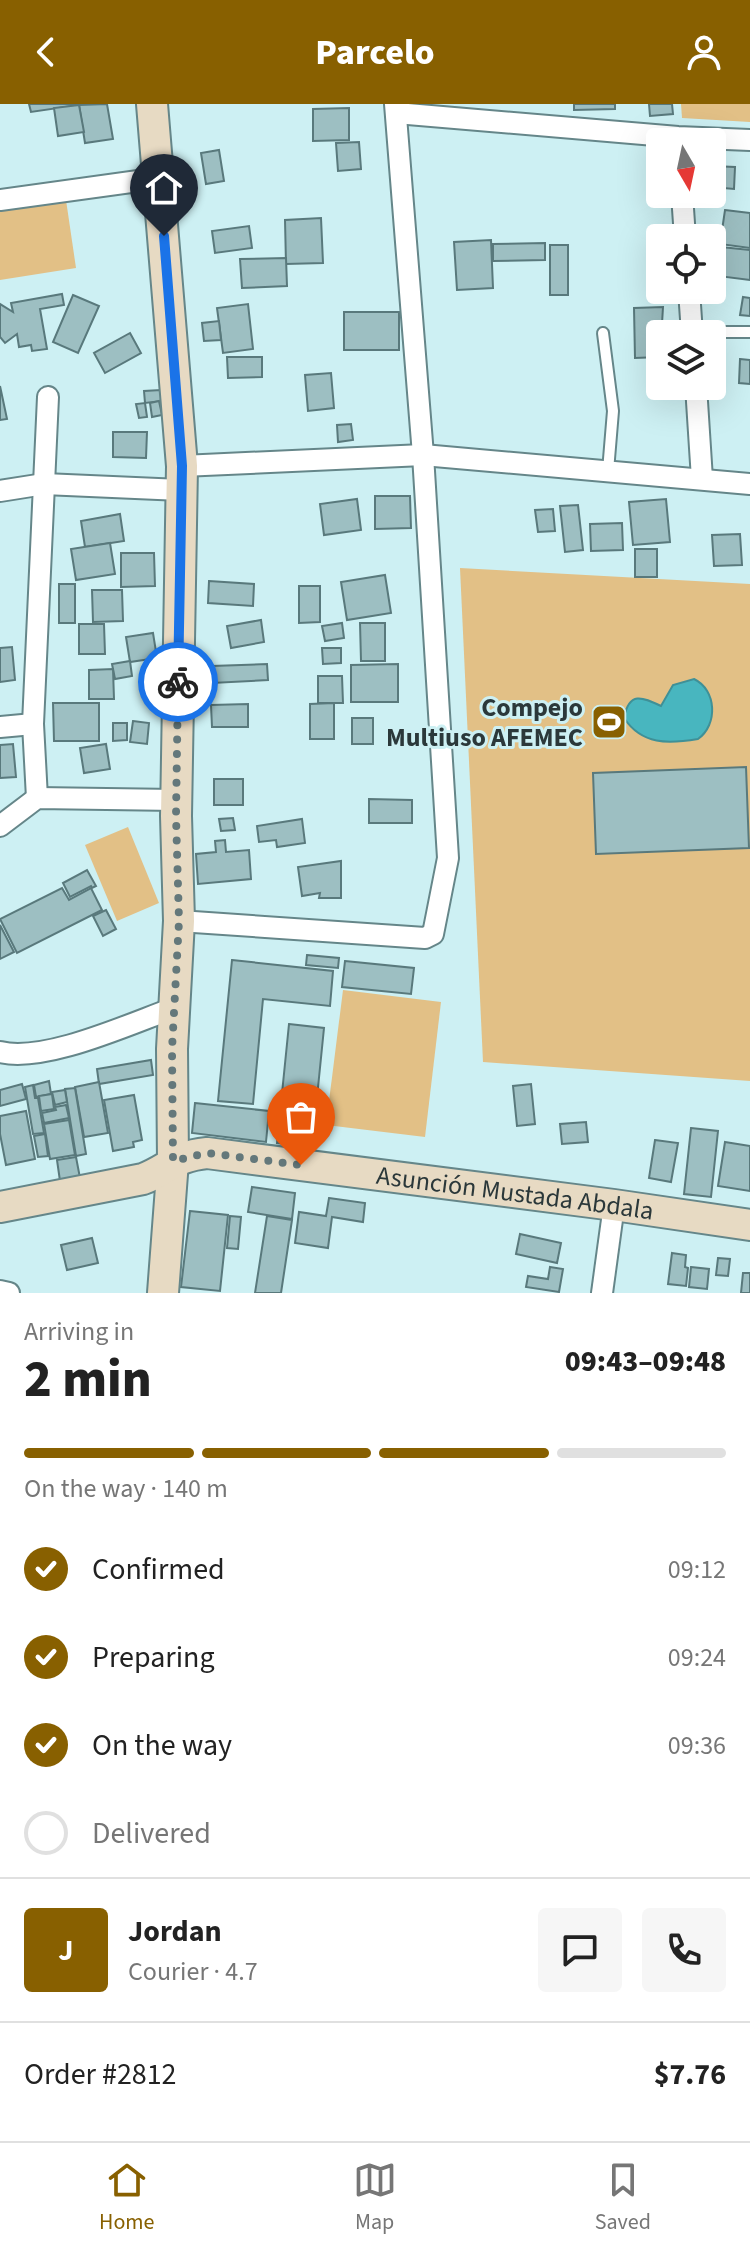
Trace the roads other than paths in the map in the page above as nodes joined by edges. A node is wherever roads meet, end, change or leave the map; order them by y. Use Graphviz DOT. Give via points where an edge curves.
graph roads {
  1 [pos="152,104"];
  2 [pos="396,109"];
  3 [pos="646,136"];
  4 [pos="726,140"];
  5 [pos="750,140"];
  6 [pos="160,178"];
  7 [pos="0,200"];
  8 [pos="726,332"];
  9 [pos="750,332"];
  10 [pos="603,333"];
  11 [pos="48,397"];
  12 [pos="697,400"];
  13 [pos="423,455"];
  14 [pos="608,471"];
  15 [pos="182,478"];
  16 [pos="702,479"];
  17 [pos="44,484"];
  18 [pos="750,484"];
  19 [pos="0,491"];
  20 [pos="33,724"];
  21 [pos="0,727"];
  22 [pos="37,798"];
  23 [pos="176,800"];
  24 [pos="0,826"];
  25 [pos="179,921"];
  26 [pos="174,1008"];
  27 [pos="0,1052"];
  28 [pos="173,1161"];
  29 [pos="614,1205"];
  30 [pos="0,1207"];
  31 [pos="750,1225"];
  32 [pos="0,1291"];
  33 [pos="9,1293"];
  34 [pos="163,1293"];
  35 [pos="602,1293"];
  1 -- 6 [label="street"];
  2 -- 3 [label="street"];
  2 -- 13 [label="street"];
  4 -- 5 [label="street"];
  6 -- 7 [label="street"];
  6 -- 15 [label="street"];
  8 -- 9 [label="lane"];
  10 -- 14 [label="lane" via="613,411"];
  11 -- 17 [label="street"];
  12 -- 16 [label="street"];
  13 -- 14 [label="street"];
  13 -- 15 [label="street"];
  13 -- 25 [label="street" via="448,858 433,934 425,938"];
  14 -- 16 [label="street"];
  15 -- 17 [label="street"];
  15 -- 23 [label="street"];
  16 -- 18 [label="street"];
  17 -- 19 [label="street"];
  17 -- 20 [label="street"];
  20 -- 21 [label="street"];
  20 -- 22 [label="street"];
  22 -- 23 [label="street"];
  22 -- 24 [label="street"];
  23 -- 25 [label="street"];
  25 -- 26 [label="street"];
  26 -- 27 [label="street" via="56,1048"];
  26 -- 28 [label="street"];
  28 -- 29 [label="street, Asunción Mustada Abdala" via="207,1153"];
  28 -- 30 [label="street, Asunción Mustada Abdala" via="143,1179"];
  28 -- 34 [label="street"];
  29 -- 31 [label="street, Asunción Mustada Abdala"];
  29 -- 35 [label="street"];
  32 -- 33 [label="street"];
}
